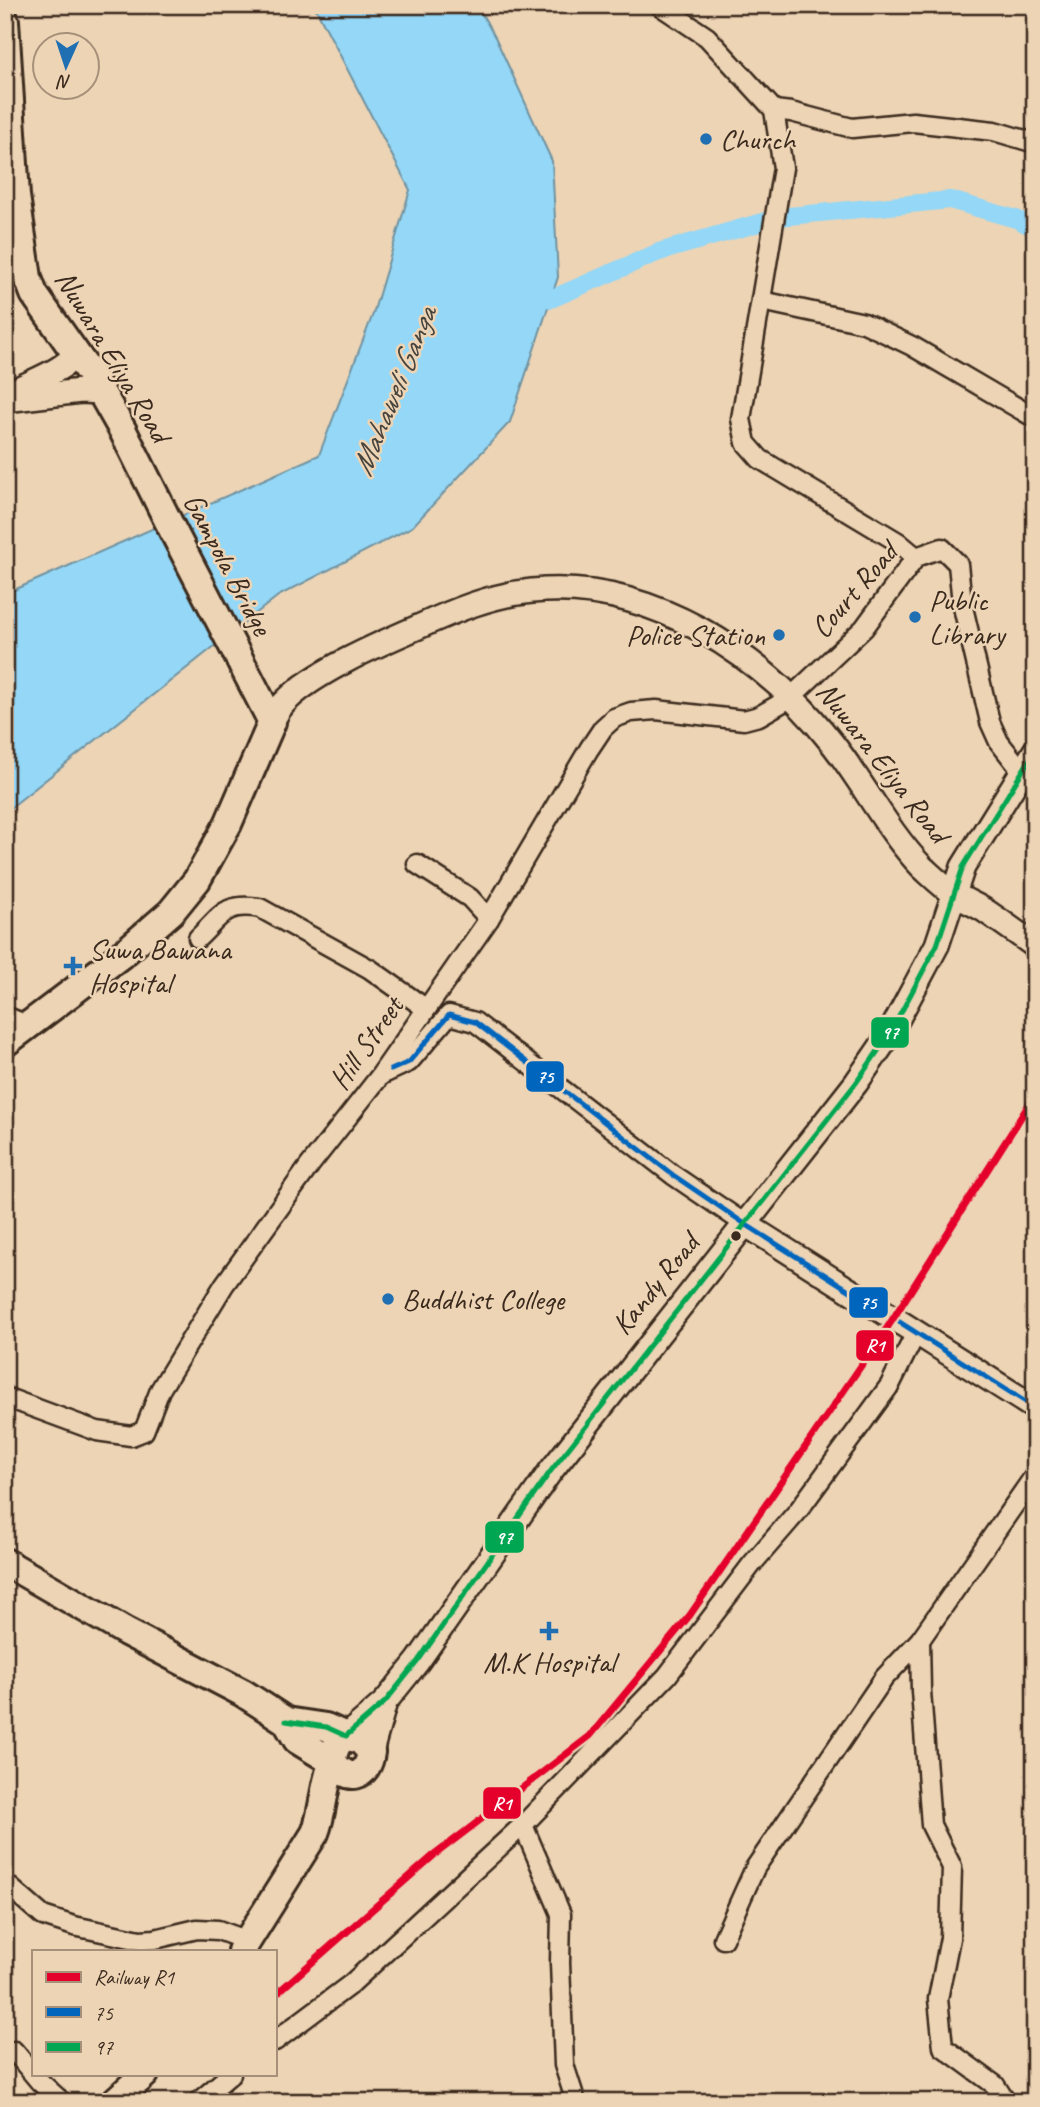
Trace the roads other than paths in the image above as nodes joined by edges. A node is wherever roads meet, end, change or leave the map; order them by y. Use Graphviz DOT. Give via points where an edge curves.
graph roads {
  1 [pos="659,5"];
  2 [pos="5,21"];
  3 [pos="774,110"];
  4 [pos="1035,143"];
  5 [pos="10,183"];
  6 [pos="762,301"];
  7 [pos="76,354"];
  8 [pos="102,392"];
  9 [pos="5,398"];
  10 [pos="1035,418"];
  11 [pos="144,475"];
  12 [pos="916,557"];
  13 [pos="790,698"];
  14 [pos="272,722"];
  15 [pos="1035,751"];
  16 [pos="1021,771"];
  17 [pos="417,864"];
  18 [pos="953,894"];
  19 [pos="489,919"];
  20 [pos="198,938"];
  21 [pos="1035,946"];
  22 [pos="425,1008"];
  23 [pos="16,1021"];
  24 [pos="5,1043"];
  25 [pos="380,1076"];
  26 [pos="745,1224"];
  27 [pos="917,1331"];
  28 [pos="5,1397"];
  29 [pos="1035,1408"];
  30 [pos="1035,1475"];
  31 [pos="5,1562"];
  32 [pos="920,1640"];
  33 [pos="385,1702"];
  34 [pos="286,1721"];
  35 [pos="346,1736"];
  36 [pos="371,1752"];
  37 [pos="332,1762"];
  38 [pos="356,1775"];
  39 [pos="321,1817"];
  40 [pos="523,1825"];
  41 [pos="5,1882"];
  42 [pos="723,1939"];
  43 [pos="245,1946"];
  44 [pos="276,2039"];
  45 [pos="14,2051"];
  46 [pos="32,2074"];
  47 [pos="34,2076"];
  48 [pos="143,2076"];
  49 [pos="229,2076"];
  50 [pos="62,2102"];
  51 [pos="114,2102"];
  52 [pos="198,2102"];
  53 [pos="576,2102"];
  54 [pos="1006,2102"];
  1 -- 3 [label="street" via="707,37"];
  2 -- 5 [label="highway, Nuwara Eliya Road"];
  3 -- 4 [label="street" via="852,128 913,122 994,131"];
  3 -- 6 [label="street" via="783,168"];
  5 -- 7 [label="highway, Nuwara Eliya Road" via="27,278"];
  6 -- 10 [label="street" via="864,323"];
  6 -- 12 [label="street" via="741,419 746,443 760,458"];
  7 -- 8 [label="highway, Nuwara Eliya Road"];
  7 -- 9 [label="main road" via="59,369"];
  8 -- 9 [label="main road"];
  8 -- 11 [label="highway, Nuwara Eliya Road"];
  11 -- 14 [label="highway, Gampola Bridge"];
  12 -- 13 [label="street, Court Road" via="864,628"];
  12 -- 16 [label="street, Court Road" via="942,548 958,564 962,603 990,722"];
  13 -- 14 [label="main road, Nuwara Eliya Road" via="731,648 659,610 600,594 540,591 472,605 392,638 297,692"];
  13 -- 18 [label="main road, Nuwara Eliya Road" via="831,742 920,864"];
  13 -- 19 [label="street, Hill Street" via="744,720 656,710 614,718 589,749"];
  14 -- 23 [label="highway" via="228,824 197,880 171,912 152,930"];
  15 -- 16 [label="main road, Kandy Road"];
  16 -- 18 [label="main road, Kandy Road" via="963,867"];
  17 -- 19 [label="street" via="470,898"];
  18 -- 21 [label="main road, Nuwara Eliya Road"];
  18 -- 26 [label="main road, Kandy Road" via="937,945 889,1035"];
  19 -- 22 [label="street, Hill Street"];
  20 -- 22 [label="street" via="230,908 260,908 370,969"];
  22 -- 25 [label="street, Hill Street"];
  23 -- 24 [label="highway"];
  25 -- 26 [label="street" via="408,1062 449,1015 475,1022 673,1175"];
  25 -- 28 [label="street, Hill Street" via="224,1285 160,1390 144,1430 131,1436 97,1431"];
  26 -- 27 [label="main road"];
  26 -- 33 [label="main road, Kandy Road" via="550,1472"];
  27 -- 29 [label="main road"];
  27 -- 40 [label="street" via="890,1385 798,1511 667,1675"];
  30 -- 32 [label="street"];
  31 -- 34 [label="highway"];
  32 -- 42 [label="street" via="884,1678 755,1868"];
  32 -- 54 [label="street" via="931,1825 952,1867 950,1938 938,1999 943,2047 995,2085"];
  33 -- 35 [label="main road, Kandy Road"];
  33 -- 36 [label="main road, Kandy Road"];
  34 -- 35 [label="highway" via="326,1727"];
  34 -- 37 [label="highway" via="297,1740"];
  35 -- 36 [label="highway" via="361,1741"];
  35 -- 37 [label="highway" via="335,1748"];
  36 -- 38 [label="highway" via="367,1765"];
  37 -- 38 [label="highway" via="343,1772"];
  37 -- 39 [label="highway"];
  38 -- 39 [label="highway" via="349,1789"];
  39 -- 43 [label="highway" via="307,1849"];
  40 -- 44 [label="street" via="351,1984"];
  40 -- 53 [label="street" via="561,1914 564,2065"];
  41 -- 43 [label="street" via="43,1916 74,1926 141,1940 197,1929 218,1930"];
  45 -- 46 [label="street"];
  47 -- 50 [label="street"];
  48 -- 51 [label="highway"];
  49 -- 52 [label="street"];
}
